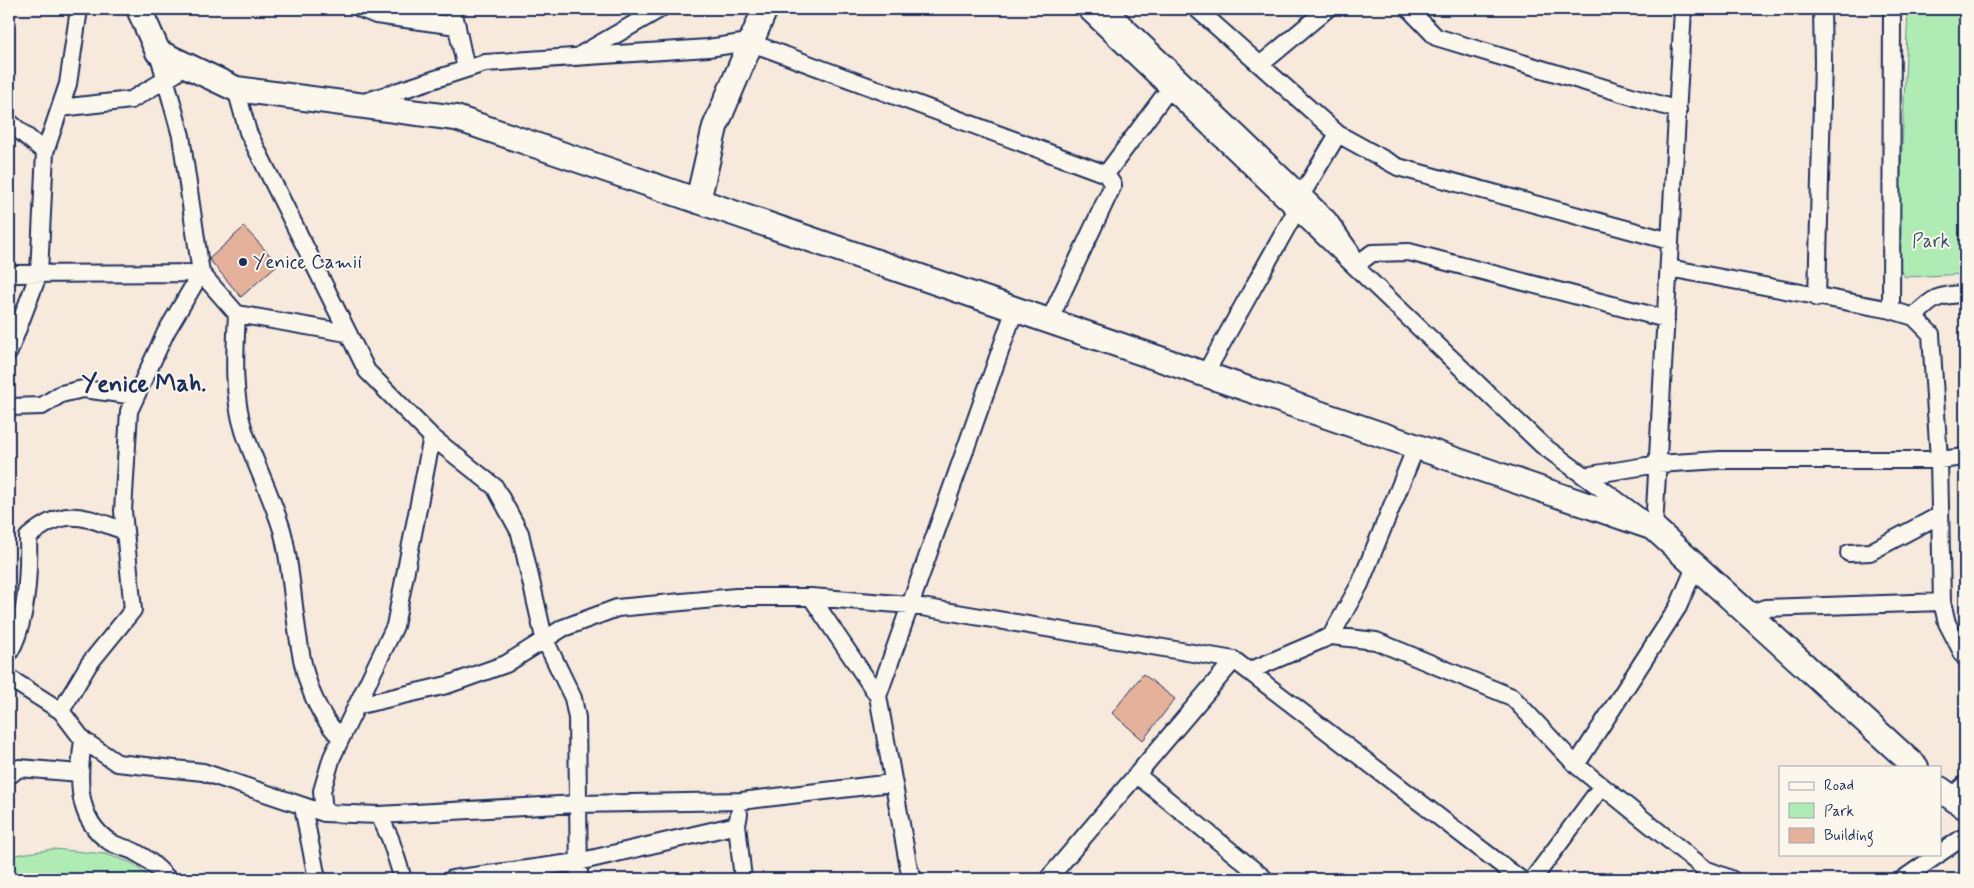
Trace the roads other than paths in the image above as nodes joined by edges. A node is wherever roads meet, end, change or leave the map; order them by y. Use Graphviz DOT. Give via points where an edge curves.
graph roads {
  1 [pos="79,9"];
  2 [pos="139,9"];
  3 [pos="361,9"];
  4 [pos="452,9"];
  5 [pos="660,9"];
  6 [pos="765,9"];
  7 [pos="1085,9"];
  8 [pos="1108,9"];
  9 [pos="1197,9"];
  10 [pos="1327,9"];
  11 [pos="1409,9"];
  12 [pos="1683,9"];
  13 [pos="1822,9"];
  14 [pos="1892,9"];
  15 [pos="456,26"];
  16 [pos="749,42"];
  17 [pos="158,52"];
  18 [pos="578,56"];
  19 [pos="1260,65"];
  20 [pos="188,66"];
  21 [pos="466,69"];
  22 [pos="166,79"];
  23 [pos="1170,89"];
  24 [pos="236,90"];
  25 [pos="357,105"];
  26 [pos="60,108"];
  27 [pos="1678,110"];
  28 [pos="9,122"];
  29 [pos="1338,134"];
  30 [pos="46,152"];
  31 [pos="1106,174"];
  32 [pos="698,202"];
  33 [pos="1300,202"];
  34 [pos="1670,241"];
  35 [pos="1359,263"];
  36 [pos="1668,268"];
  37 [pos="39,273"];
  38 [pos="201,273"];
  39 [pos="9,274"];
  40 [pos="1372,283"];
  41 [pos="1965,294"];
  42 [pos="1817,298"];
  43 [pos="1014,309"];
  44 [pos="1891,310"];
  45 [pos="237,314"];
  46 [pos="1914,317"];
  47 [pos="1666,318"];
  48 [pos="1049,321"];
  49 [pos="347,333"];
  50 [pos="9,352"];
  51 [pos="1205,374"];
  52 [pos="136,396"];
  53 [pos="9,407"];
  54 [pos="432,437"];
  55 [pos="1416,446"];
  56 [pos="1965,457"];
  57 [pos="1939,460"];
  58 [pos="1658,464"];
  59 [pos="1584,476"];
  60 [pos="1940,515"];
  61 [pos="1654,528"];
  62 [pos="125,531"];
  63 [pos="1849,553"];
  64 [pos="1696,565"];
  65 [pos="810,597"];
  66 [pos="1942,602"];
  67 [pos="910,605"];
  68 [pos="1749,614"];
  69 [pos="1331,636"];
  70 [pos="544,638"];
  71 [pos="9,653"];
  72 [pos="1965,658"];
  73 [pos="1234,660"];
  74 [pos="1249,672"];
  75 [pos="9,678"];
  76 [pos="878,696"];
  77 [pos="356,706"];
  78 [pos="61,711"];
  79 [pos="341,738"];
  80 [pos="83,740"];
  81 [pos="1576,765"];
  82 [pos="1915,766"];
  83 [pos="80,773"];
  84 [pos="1137,775"];
  85 [pos="9,776"];
  86 [pos="892,783"];
  87 [pos="1602,786"];
  88 [pos="741,801"];
  89 [pos="577,804"];
  90 [pos="303,807"];
  91 [pos="324,813"];
  92 [pos="380,815"];
  93 [pos="738,825"];
  94 [pos="1964,839"];
  95 [pos="1942,852"];
  96 [pos="1936,856"];
  97 [pos="578,862"];
  98 [pos="1699,874"];
  99 [pos="168,879"];
  100 [pos="317,879"];
  101 [pos="403,879"];
  102 [pos="452,879"];
  103 [pos="580,879"];
  104 [pos="743,879"];
  105 [pos="914,879"];
  106 [pos="1048,879"];
  107 [pos="1265,879"];
  108 [pos="1520,879"];
  109 [pos="1533,879"];
  110 [pos="1731,879"];
  111 [pos="1903,879"];
  1 -- 26 [label="street" via="68,84"];
  2 -- 17 [label="street"];
  3 -- 15 [label="street" via="376,15"];
  4 -- 15 [label="street"];
  5 -- 18 [label="street"];
  6 -- 16 [label="street"];
  7 -- 23 [label="street"];
  8 -- 33 [label="street"];
  9 -- 19 [label="street"];
  10 -- 19 [label="street"];
  11 -- 27 [label="street" via="1436,37"];
  12 -- 27 [label="street"];
  13 -- 42 [label="street"];
  14 -- 44 [label="street"];
  15 -- 21 [label="street"];
  16 -- 18 [label="street" via="708,48"];
  16 -- 31 [label="street"];
  16 -- 32 [label="street" via="715,127"];
  17 -- 20 [label="street"];
  17 -- 22 [label="street"];
  18 -- 21 [label="street" via="485,63"];
  19 -- 29 [label="street"];
  20 -- 22 [label="street"];
  20 -- 24 [label="street"];
  21 -- 25 [label="street"];
  22 -- 26 [label="street" via="132,100"];
  22 -- 38 [label="street" via="181,136"];
  23 -- 31 [label="street"];
  23 -- 33 [label="street"];
  24 -- 25 [label="street"];
  24 -- 49 [label="street" via="248,132"];
  25 -- 32 [label="street" via="456,118"];
  26 -- 30 [label="street"];
  27 -- 34 [label="street"];
  28 -- 30 [label="street"];
  29 -- 33 [label="street"];
  29 -- 34 [label="street" via="1398,167"];
  30 -- 37 [label="street"];
  31 -- 48 [label="street" via="1113,185"];
  32 -- 43 [label="street"];
  33 -- 35 [label="street" via="1328,219"];
  33 -- 40 [label="street"];
  33 -- 51 [label="street"];
  34 -- 36 [label="street"];
  35 -- 40 [label="street"];
  35 -- 47 [label="street" via="1372,253 1409,252"];
  36 -- 42 [label="street"];
  36 -- 47 [label="street"];
  37 -- 38 [label="street"];
  37 -- 39 [label="street"];
  37 -- 50 [label="street"];
  38 -- 45 [label="street"];
  38 -- 52 [label="street" via="166,332"];
  40 -- 59 [label="street" via="1542,445"];
  41 -- 46 [label="street" via="1945,295 1929,301"];
  42 -- 44 [label="street"];
  43 -- 48 [label="street"];
  43 -- 67 [label="street"];
  44 -- 46 [label="street"];
  45 -- 49 [label="street"];
  45 -- 79 [label="street" via="234,373 244,429 282,531 304,670 315,702 327,724"];
  46 -- 57 [label="street" via="1931,334"];
  47 -- 58 [label="street"];
  48 -- 51 [label="street"];
  49 -- 54 [label="street" via="367,372"];
  51 -- 55 [label="street"];
  52 -- 53 [label="street" via="83,389 61,394 42,406"];
  52 -- 62 [label="street" via="129,411 123,512"];
  54 -- 70 [label="street" via="495,487 520,532"];
  54 -- 77 [label="street" via="395,626"];
  55 -- 61 [label="street"];
  55 -- 69 [label="street" via="1360,584"];
  56 -- 57 [label="street"];
  57 -- 58 [label="street" via="1720,460"];
  57 -- 60 [label="street"];
  58 -- 59 [label="street"];
  58 -- 61 [label="street"];
  59 -- 61 [label="street"];
  60 -- 63 [label="street" via="1870,552"];
  60 -- 66 [label="street"];
  61 -- 64 [label="street"];
  62 -- 71 [label="street" via="73,515 49,521 28,536 29,582"];
  62 -- 78 [label="street" via="133,610 89,664"];
  64 -- 68 [label="street"];
  64 -- 81 [label="street" via="1678,607"];
  65 -- 67 [label="street"];
  65 -- 70 [label="street" via="736,597 617,608"];
  65 -- 76 [label="street"];
  66 -- 68 [label="street" via="1765,608"];
  66 -- 72 [label="street" via="1946,623"];
  67 -- 73 [label="street"];
  67 -- 76 [label="street"];
  68 -- 82 [label="street"];
  69 -- 74 [label="street"];
  69 -- 81 [label="street" via="1376,641 1512,697"];
  70 -- 77 [label="street" via="506,664 456,682"];
  70 -- 89 [label="street" via="573,698 577,718"];
  73 -- 74 [label="street"];
  73 -- 84 [label="street"];
  74 -- 108 [label="street"];
  75 -- 78 [label="street"];
  76 -- 86 [label="street"];
  77 -- 79 [label="street"];
  78 -- 80 [label="street"];
  79 -- 91 [label="street" via="322,791"];
  80 -- 83 [label="street"];
  80 -- 90 [label="street" via="117,763 203,772"];
  81 -- 87 [label="street"];
  83 -- 85 [label="street" via="19,768"];
  83 -- 99 [label="street" via="86,818 110,842 137,853"];
  84 -- 106 [label="street"];
  84 -- 107 [label="street"];
  86 -- 88 [label="street"];
  86 -- 105 [label="street" via="909,869"];
  87 -- 98 [label="street"];
  87 -- 109 [label="street"];
  88 -- 89 [label="street"];
  88 -- 93 [label="street"];
  89 -- 92 [label="street"];
  89 -- 97 [label="street"];
  90 -- 91 [label="street"];
  90 -- 100 [label="street"];
  91 -- 92 [label="street"];
  92 -- 101 [label="street"];
  93 -- 97 [label="street"];
  93 -- 104 [label="street"];
  94 -- 95 [label="street"];
  96 -- 111 [label="street"];
  97 -- 102 [label="street"];
  97 -- 103 [label="street"];
  98 -- 110 [label="street"];
}
